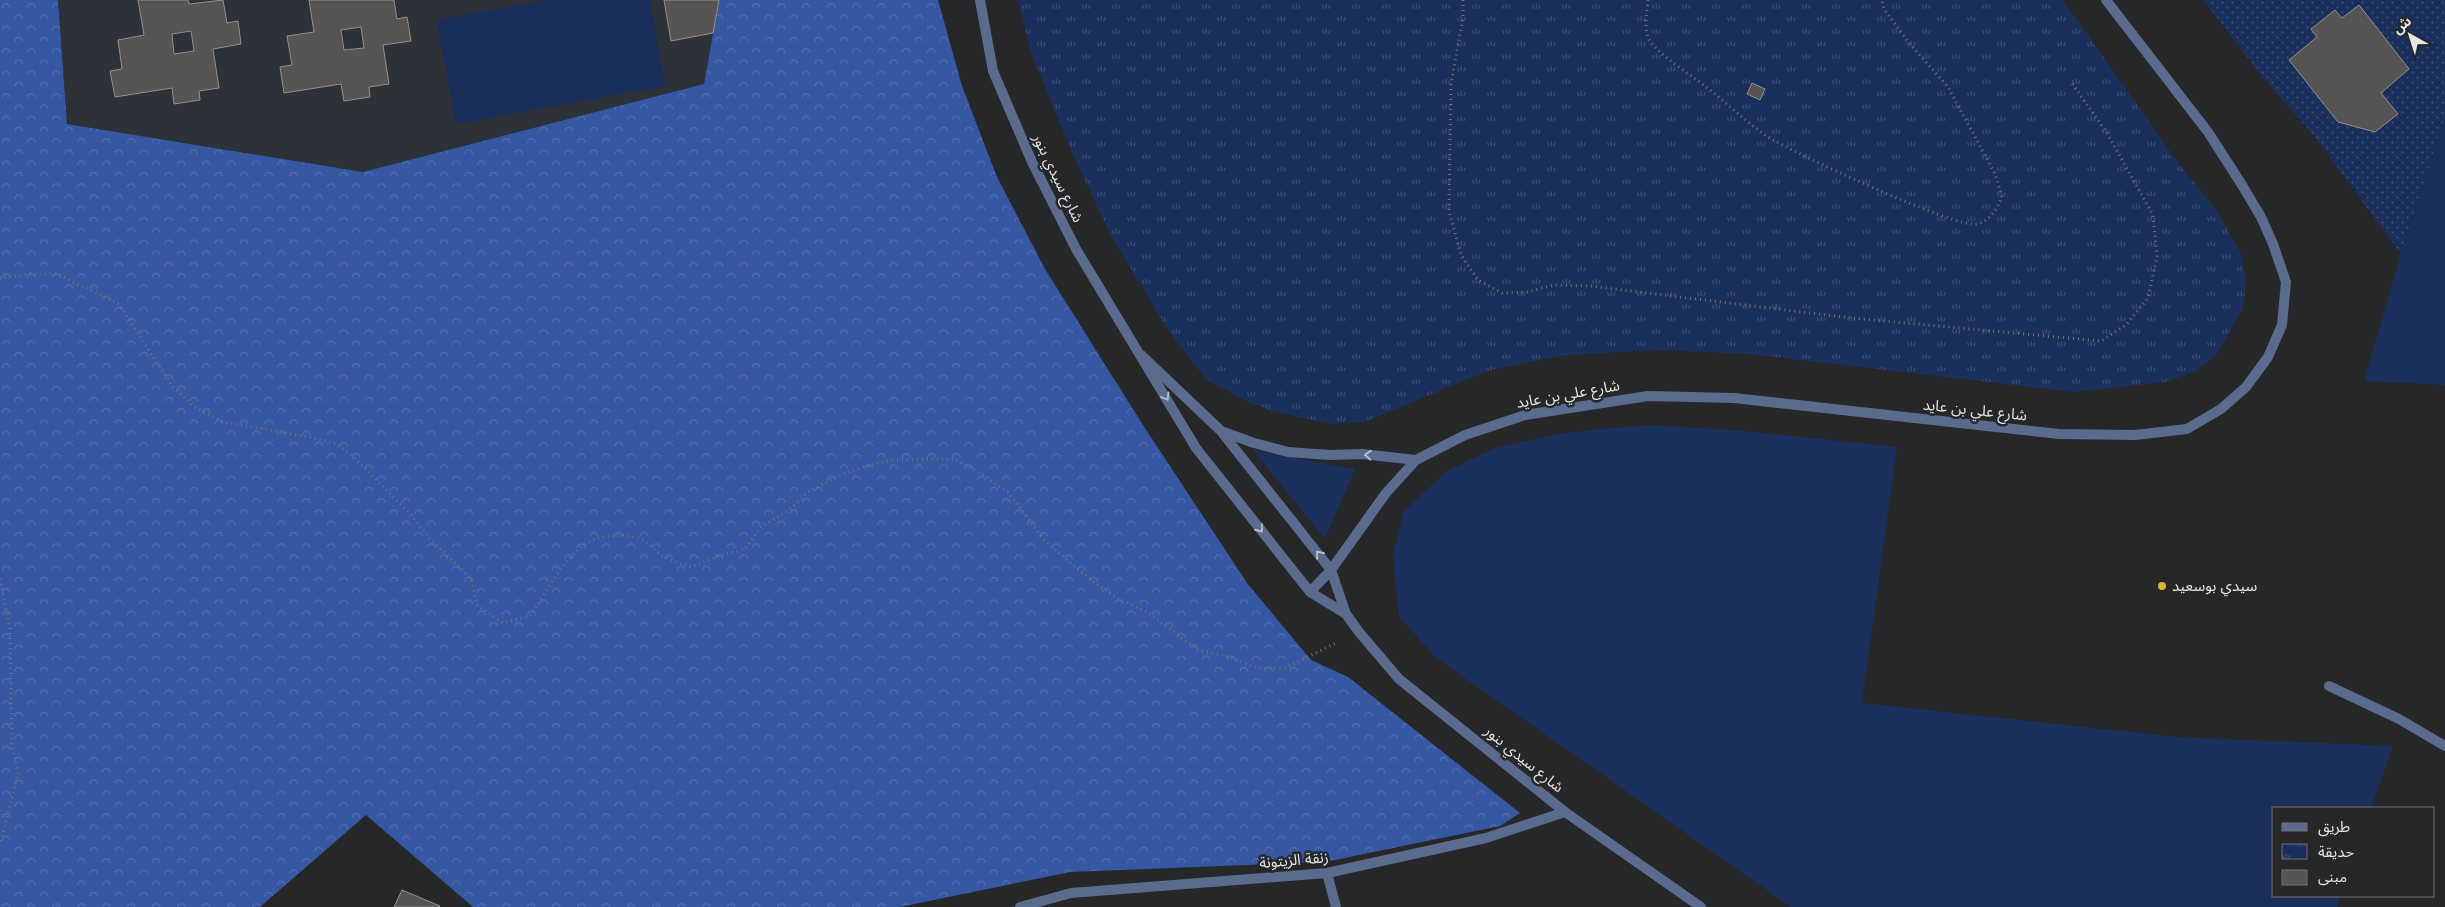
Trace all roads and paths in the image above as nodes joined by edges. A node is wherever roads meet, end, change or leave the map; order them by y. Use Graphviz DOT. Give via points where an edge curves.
graph roads {
  1 [pos="980,0"];
  2 [pos="1464,0"];
  3 [pos="1648,0"];
  4 [pos="1882,0"];
  5 [pos="2106,0"];
  6 [pos="2071,82"];
  7 [pos="0,278"];
  8 [pos="1141,355"];
  9 [pos="1220,430"];
  10 [pos="1416,460"];
  11 [pos="1331,570"];
  12 [pos="0,578"];
  13 [pos="1310,592"];
  14 [pos="1346,614"];
  15 [pos="1359,632"];
  16 [pos="2329,686"];
  17 [pos="2445,746"];
  18 [pos="1565,812"];
  19 [pos="0,845"];
  20 [pos="1327,873"];
  21 [pos="1022,907"];
  22 [pos="1336,907"];
  23 [pos="1701,907"];
  1 -- 8 [label="street, شارع سيدي بنور" via="993,71 1032,162 1076,249"];
  2 -- 6 [label="path" via="1451,84 1449,211 1461,255 1478,280 1502,293 1528,292 1554,285 1590,286 1851,318 2101,341 2126,325 2148,298 2157,256 2154,215 2106,133"];
  3 -- 4 [label="path" via="1646,25 1650,41 1770,137 1847,176 1918,206 1961,224 1977,224 1995,213 2002,197 1995,174 1948,87 1909,43 1884,9"];
  5 -- 10 [label="street, شارع علي بن عايد" via="2208,132 2242,185 2274,244 2286,282 2282,325 2268,357 2246,387 2221,408 2187,429 2136,435 2058,434 1734,398 1648,396 1525,415 1465,435"];
  7 -- 15 [label="path" via="57,274 119,304 172,386 196,408 223,422 337,444 362,465 471,579 477,605 503,623 530,616 563,564 582,546 611,534 640,538 665,558 692,567 745,549 761,527 789,510 808,492 834,478 892,460 955,460 1009,493 1044,540 1087,577 1117,598 1147,612 1198,650 1229,656 1257,668 1285,668"];
  8 -- 9 [label="street, شارع سيدي بنور"];
  8 -- 13 [label="street, شارع سيدي بنور, one-way" via="1196,448"];
  10 -- 9 [label="street, one-way" via="1362,454 1330,456 1288,452"];
  11 -- 9 [label="street, شارع سيدي بنور, one-way"];
  10 -- 11 [label="street, شارع علي بن عايد" via="1386,493"];
  11 -- 13 [label="street, شارع علي بن عايد"];
  11 -- 14 [label="street, شارع سيدي بنور"];
  12 -- 19 [label="path" via="10,629 12,744 18,773"];
  13 -- 14 [label="street, شارع سيدي بنور"];
  14 -- 15 [label="street, شارع سيدي بنور"];
  15 -- 18 [label="street, شارع سيدي بنور" via="1399,679"];
  16 -- 17 [label="street" via="2399,719"];
  18 -- 20 [label="street, زنقة الزيتونة" via="1486,838"];
  18 -- 23 [label="street, شارع سيدي بنور"];
  20 -- 21 [label="street, زنقة الزيتونة" via="1071,893"];
  20 -- 22 [label="street"];
}
